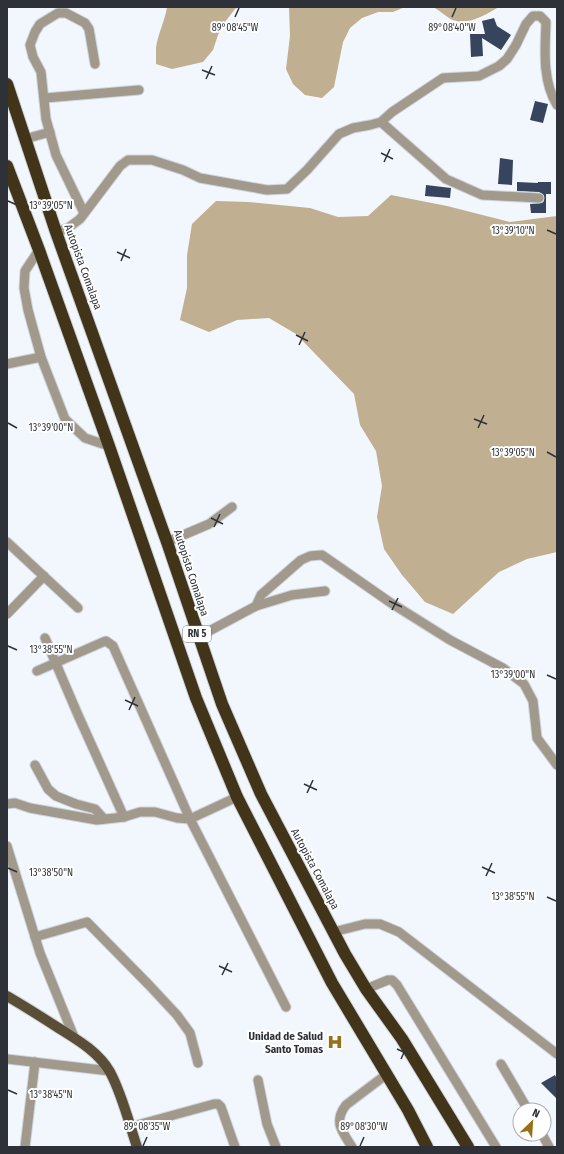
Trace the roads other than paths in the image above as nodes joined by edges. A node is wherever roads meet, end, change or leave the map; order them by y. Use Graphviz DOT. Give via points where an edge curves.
graph roads {
  1 [pos="94,64"];
  2 [pos="7,84"];
  3 [pos="140,90"];
  4 [pos="45,98"];
  5 [pos="557,105"];
  6 [pos="381,122"];
  7 [pos="50,132"];
  8 [pos="25,139"];
  9 [pos="7,166"];
  10 [pos="539,198"];
  11 [pos="84,213"];
  12 [pos="56,232"];
  13 [pos="39,250"];
  14 [pos="41,357"];
  15 [pos="7,364"];
  16 [pos="109,446"];
  17 [pos="232,507"];
  18 [pos="7,542"];
  19 [pos="167,542"];
  20 [pos="44,576"];
  21 [pos="325,591"];
  22 [pos="256,606"];
  23 [pos="78,608"];
  24 [pos="7,614"];
  25 [pos="198,637"];
  26 [pos="45,638"];
  27 [pos="56,663"];
  28 [pos="37,671"];
  29 [pos="35,765"];
  30 [pos="557,765"];
  31 [pos="237,797"];
  32 [pos="7,804"];
  33 [pos="124,817"];
  34 [pos="104,819"];
  35 [pos="190,819"];
  36 [pos="7,846"];
  37 [pos="333,932"];
  38 [pos="36,937"];
  39 [pos="366,990"];
  40 [pos="7,996"];
  41 [pos="286,1007"];
  42 [pos="74,1037"];
  43 [pos="557,1054"];
  44 [pos="7,1059"];
  45 [pos="35,1062"];
  46 [pos="198,1063"];
  47 [pos="500,1064"];
  48 [pos="110,1071"];
  49 [pos="387,1074"];
  50 [pos="258,1080"];
  51 [pos="523,1102"];
  52 [pos="130,1127"];
  53 [pos="25,1147"];
  54 [pos="137,1147"];
  55 [pos="235,1147"];
  56 [pos="276,1147"];
  57 [pos="352,1147"];
  58 [pos="427,1147"];
  59 [pos="468,1147"];
  60 [pos="496,1147"];
  1 -- 4 [label="street" via="89,29 84,23 66,14 58,13 48,18 40,24 30,45 41,72"];
  2 -- 8 [label="highway, Autopista Comalapa / RN 5"];
  3 -- 4 [label="street"];
  4 -- 7 [label="street" via="46,119"];
  5 -- 6 [label="street" via="551,94 545,61 546,22 540,16 533,16 507,59 499,66 479,76 443,78"];
  6 -- 10 [label="street" via="446,178 482,195"];
  6 -- 11 [label="street" via="339,134 287,189 267,190 200,178 152,160 128,160 120,166"];
  7 -- 8 [label="street"];
  7 -- 11 [label="street" via="56,155"];
  8 -- 12 [label="highway, Autopista Comalapa / RN 5"];
  9 -- 13 [label="highway, RN 5"];
  11 -- 12 [label="street" via="68,228"];
  12 -- 19 [label="highway, Autopista Comalapa / RN 5"];
  13 -- 14 [label="street" via="25,271 24,288"];
  13 -- 16 [label="highway, RN 5"];
  14 -- 15 [label="street"];
  14 -- 16 [label="street" via="64,419 85,438"];
  16 -- 31 [label="highway, RN 5" via="196,698"];
  17 -- 19 [label="street" via="209,524"];
  18 -- 20 [label="street"];
  19 -- 25 [label="highway, Autopista Comalapa / RN 5"];
  20 -- 23 [label="street"];
  20 -- 24 [label="street"];
  21 -- 22 [label="street" via="292,594"];
  22 -- 25 [label="street"];
  22 -- 30 [label="street" via="261,595 301,560 322,555 391,603 450,640 503,668 524,684 533,701 538,738"];
  25 -- 37 [label="highway, Autopista Comalapa / RN 5" via="222,704 261,794"];
  26 -- 27 [label="street"];
  27 -- 28 [label="street"];
  27 -- 33 [label="street"];
  27 -- 35 [label="street" via="102,642 106,641 113,646"];
  29 -- 34 [label="street" via="48,790 56,796 95,809"];
  31 -- 35 [label="street"];
  31 -- 49 [label="highway, RN 5" via="332,983"];
  32 -- 34 [label="street" via="15,803 84,818"];
  33 -- 34 [label="street"];
  33 -- 35 [label="street" via="140,812 155,812"];
  35 -- 41 [label="street"];
  36 -- 38 [label="street"];
  37 -- 39 [label="highway, Autopista Comalapa / RN 5"];
  37 -- 43 [label="street" via="365,924 380,924 400,932"];
  38 -- 42 [label="street"];
  38 -- 46 [label="street" via="87,922 177,1015 190,1033"];
  39 -- 59 [label="highway, Autopista Comalapa / RN 5" via="402,1039"];
  39 -- 60 [label="street" via="388,980 397,985"];
  40 -- 42 [label="main road"];
  42 -- 48 [label="main road" via="96,1054"];
  44 -- 45 [label="street"];
  45 -- 48 [label="street"];
  45 -- 53 [label="street"];
  47 -- 51 [label="street"];
  48 -- 52 [label="main road"];
  49 -- 57 [label="street" via="346,1105 342,1111 339,1126"];
  49 -- 58 [label="highway, RN 5"];
  50 -- 56 [label="street" via="267,1124"];
  52 -- 54 [label="main road"];
  52 -- 55 [label="street" via="218,1104"];
}
